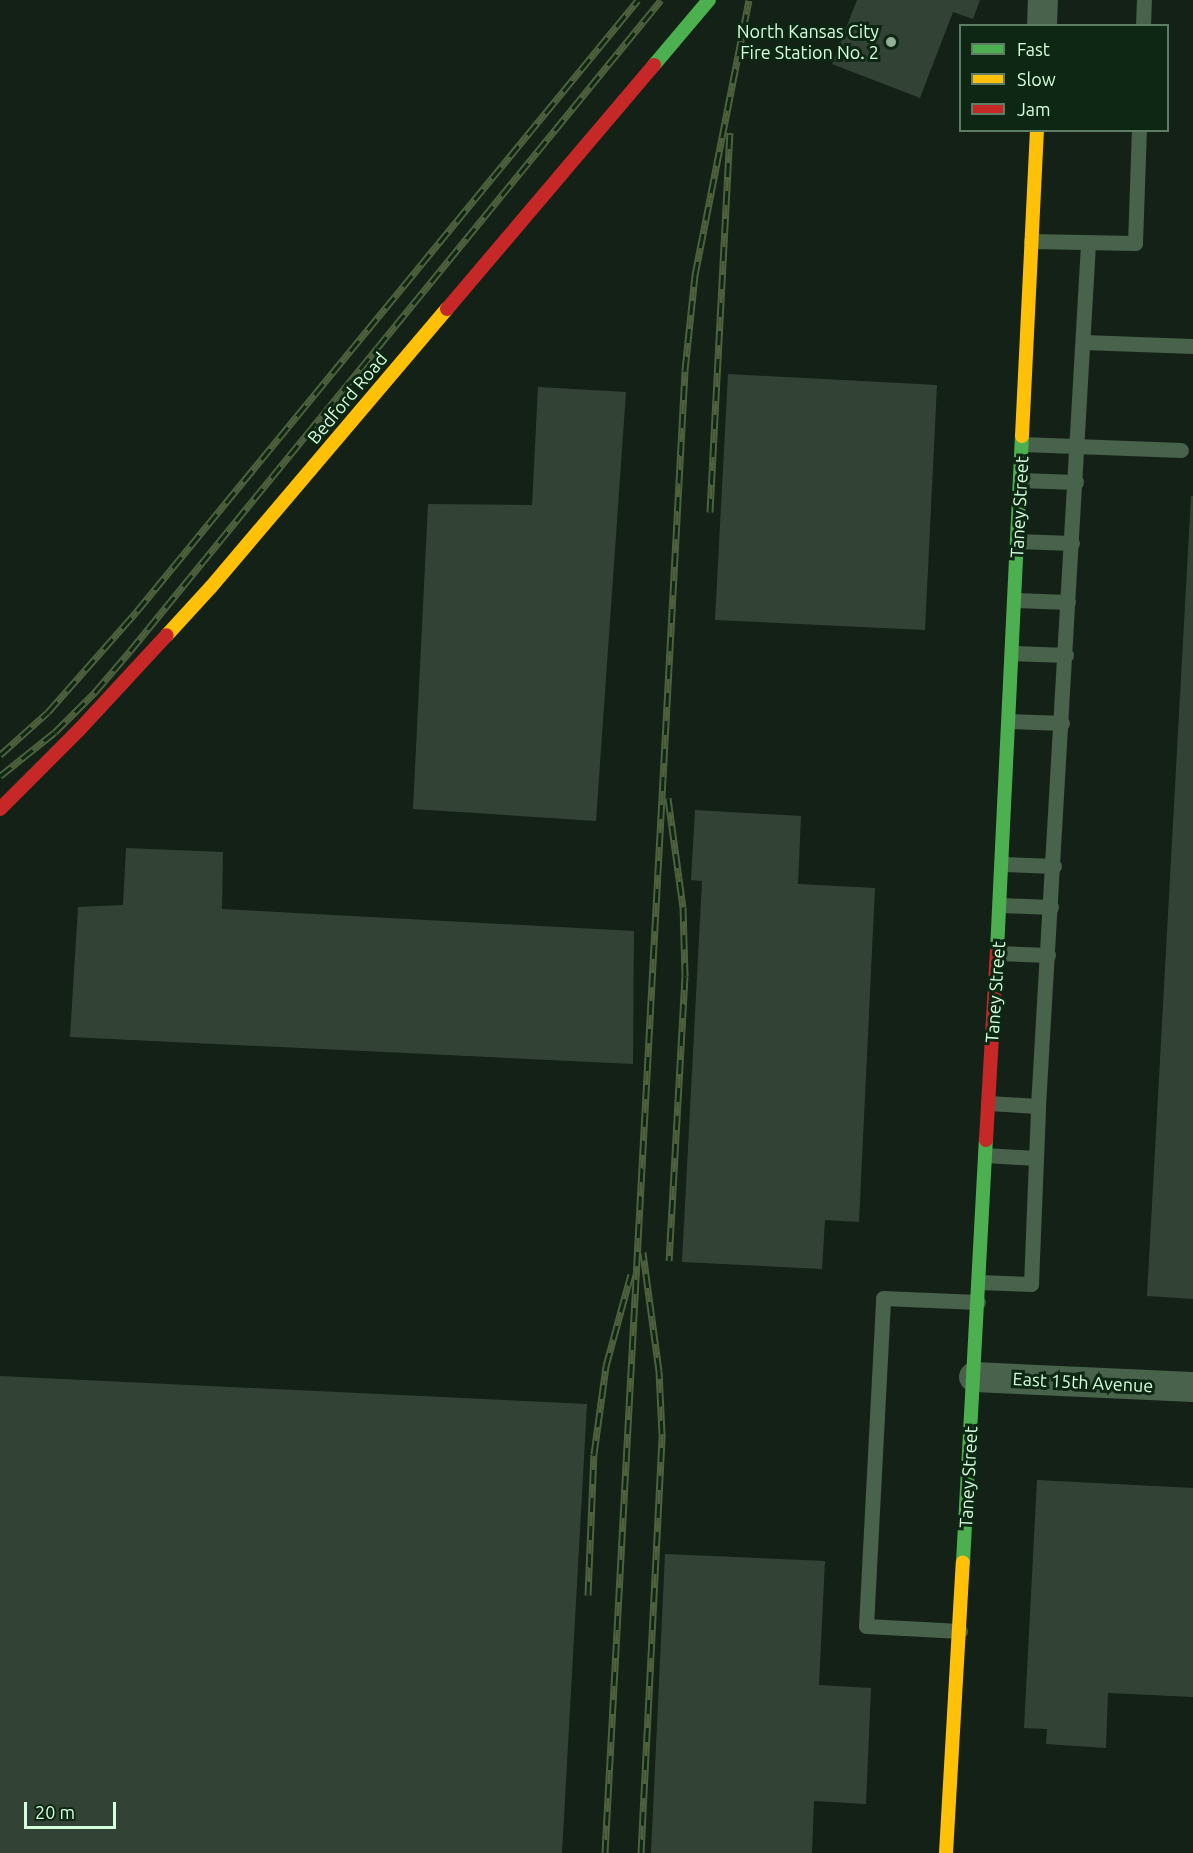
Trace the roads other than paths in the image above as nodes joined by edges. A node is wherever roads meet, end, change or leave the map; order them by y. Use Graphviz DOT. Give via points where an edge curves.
graph roads {
  1 [pos="709,0"];
  2 [pos="1043,0"];
  3 [pos="1144,0"];
  4 [pos="1042,24"];
  5 [pos="1143,24"];
  6 [pos="1036,132"];
  7 [pos="1139,132"];
  8 [pos="1031,241"];
  9 [pos="1088,243"];
  10 [pos="1083,342"];
  11 [pos="1193,346"];
  12 [pos="1022,444"];
  13 [pos="1078,446"];
  14 [pos="1181,450"];
  15 [pos="1020,480"];
  16 [pos="1076,482"];
  17 [pos="1017,542"];
  18 [pos="1072,543"];
  19 [pos="1015,600"];
  20 [pos="1068,602"];
  21 [pos="1012,653"];
  22 [pos="1065,655"];
  23 [pos="1009,722"];
  24 [pos="1062,723"];
  25 [pos="0,808"];
  26 [pos="1002,864"];
  27 [pos="1054,866"];
  28 [pos="1000,904"];
  29 [pos="1051,907"];
  30 [pos="997,952"];
  31 [pos="1048,956"];
  32 [pos="987,1103"];
  33 [pos="1038,1106"];
  34 [pos="985,1155"];
  35 [pos="1036,1158"];
  36 [pos="979,1282"];
  37 [pos="978,1302"];
  38 [pos="974,1377"];
  39 [pos="1193,1387"];
  40 [pos="960,1631"];
  41 [pos="946,1853"];
  1 -- 25 [label="street, Bedford Road" via="211,587 79,730"];
  2 -- 4 [label="street"];
  3 -- 5 [label="lane"];
  6 -- 8 [label="street, Taney Street"];
  7 -- 9 [label="lane" via="1135,243"];
  8 -- 9 [label="lane"];
  8 -- 12 [label="street, Taney Street"];
  9 -- 10 [label="lane"];
  10 -- 11 [label="lane"];
  10 -- 13 [label="lane"];
  12 -- 13 [label="lane"];
  12 -- 15 [label="street, Taney Street"];
  13 -- 14 [label="lane"];
  13 -- 16 [label="lane"];
  15 -- 16 [label="lane"];
  15 -- 17 [label="street, Taney Street"];
  16 -- 18 [label="lane"];
  17 -- 18 [label="lane"];
  17 -- 19 [label="street, Taney Street"];
  18 -- 20 [label="lane"];
  19 -- 20 [label="lane"];
  19 -- 21 [label="street, Taney Street"];
  20 -- 22 [label="lane"];
  21 -- 22 [label="lane"];
  21 -- 23 [label="street, Taney Street"];
  22 -- 24 [label="lane"];
  23 -- 24 [label="lane"];
  23 -- 26 [label="street, Taney Street"];
  24 -- 27 [label="lane"];
  26 -- 27 [label="lane"];
  26 -- 28 [label="street, Taney Street"];
  27 -- 29 [label="lane"];
  28 -- 29 [label="lane"];
  28 -- 30 [label="street, Taney Street"];
  29 -- 31 [label="lane"];
  30 -- 31 [label="lane"];
  30 -- 32 [label="street, Taney Street"];
  31 -- 33 [label="lane"];
  32 -- 33 [label="lane"];
  32 -- 34 [label="street, Taney Street"];
  33 -- 35 [label="lane"];
  34 -- 35 [label="lane"];
  34 -- 36 [label="street, Taney Street"];
  35 -- 36 [label="lane" via="1031,1284"];
  36 -- 37 [label="street, Taney Street"];
  37 -- 38 [label="street, Taney Street"];
  37 -- 40 [label="lane" via="883,1298 866,1626"];
  38 -- 39 [label="street, East 15th Avenue"];
  38 -- 40 [label="street, Taney Street"];
  40 -- 41 [label="street, Taney Street"];
}
